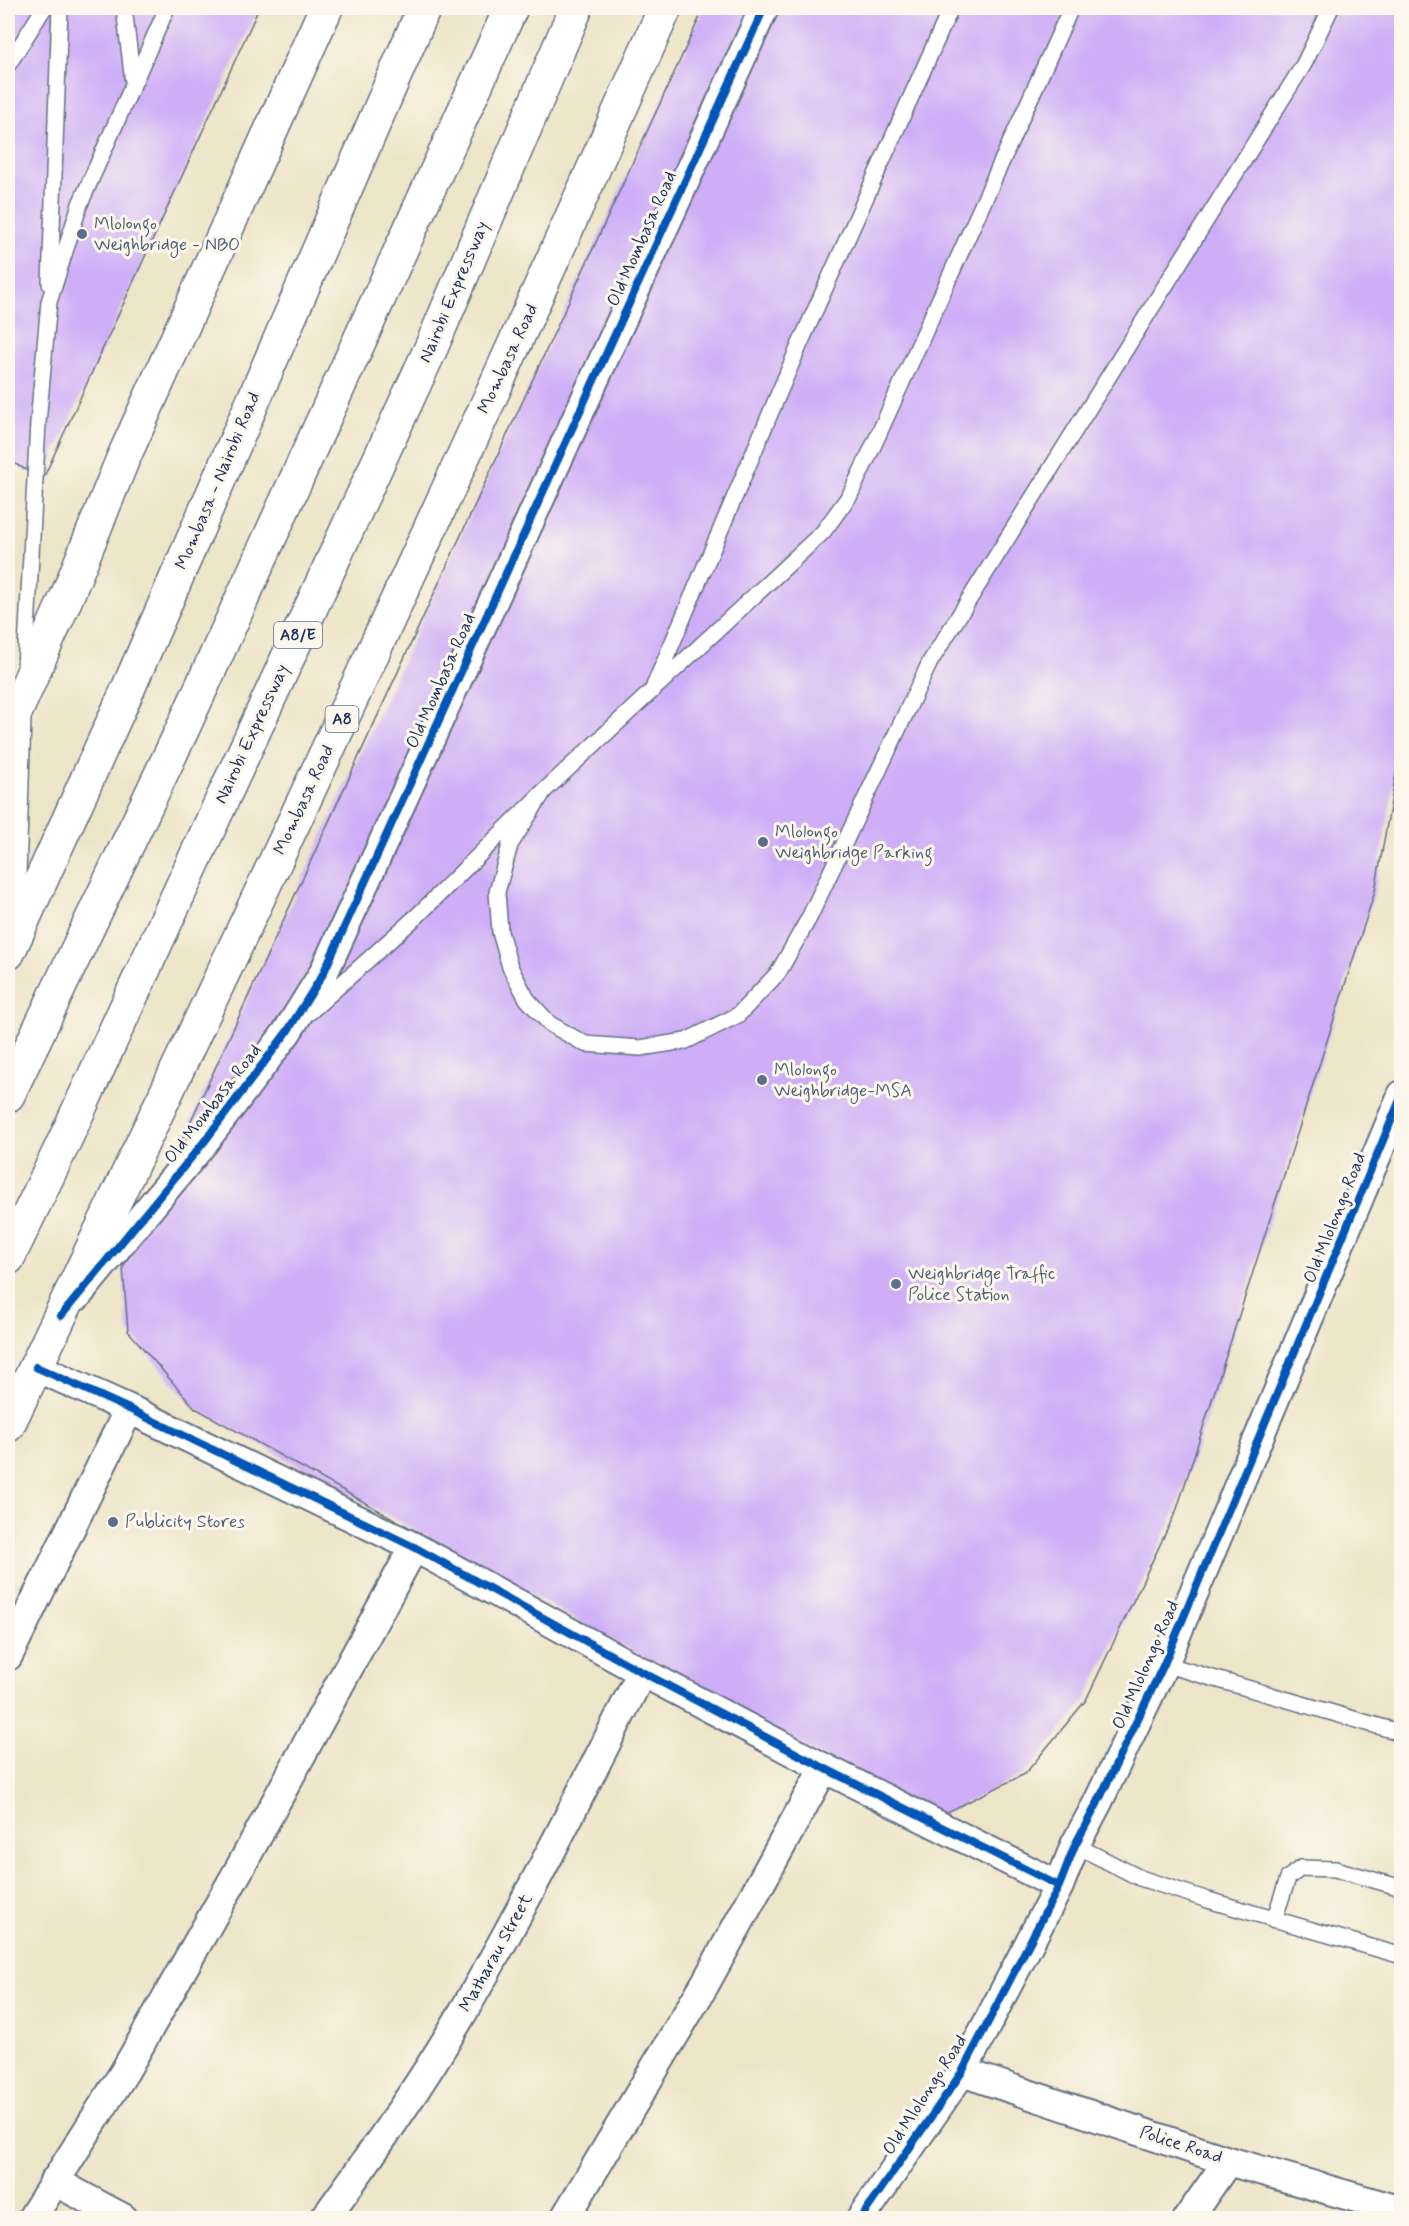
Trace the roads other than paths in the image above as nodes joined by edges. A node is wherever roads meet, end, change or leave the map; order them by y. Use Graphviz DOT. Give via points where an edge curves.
graph roads {
  1 [pos="44,8"];
  2 [pos="60,8"];
  3 [pos="124,8"];
  4 [pos="167,8"];
  5 [pos="326,8"];
  6 [pos="424,8"];
  7 [pos="511,8"];
  8 [pos="576,8"];
  9 [pos="665,8"];
  10 [pos="764,8"];
  11 [pos="951,8"];
  12 [pos="1071,8"];
  13 [pos="1331,8"];
  14 [pos="8,65"];
  15 [pos="134,83"];
  16 [pos="49,302"];
  17 [pos="651,692"];
  18 [pos="23,693"];
  19 [pos="8,729"];
  20 [pos="544,791"];
  21 [pos="8,918"];
  22 [pos="8,953"];
  23 [pos="287,1032"];
  24 [pos="8,1095"];
  25 [pos="1401,1095"];
  26 [pos="8,1258"];
  27 [pos="61,1316"];
  28 [pos="36,1366"];
  29 [pos="129,1409"];
  30 [pos="8,1425"];
  31 [pos="414,1547"];
  32 [pos="8,1656"];
  33 [pos="1164,1664"];
  34 [pos="642,1672"];
  35 [pos="1401,1733"];
  36 [pos="824,1768"];
  37 [pos="1075,1845"];
  38 [pos="1059,1886"];
  39 [pos="1401,1888"];
  40 [pos="1275,1920"];
  41 [pos="1401,1956"];
  42 [pos="962,2072"];
  43 [pos="1228,2161"];
  44 [pos="54,2181"];
  45 [pos="1401,2211"];
  46 [pos="32,2218"];
  47 [pos="123,2218"];
  48 [pos="325,2218"];
  49 [pos="565,2218"];
  50 [pos="861,2218"];
  51 [pos="1188,2218"];
  1 -- 14 [label="lane"];
  2 -- 16 [label="lane"];
  3 -- 15 [label="lane"];
  4 -- 15 [label="lane"];
  5 -- 18 [label="main road" via="122,461"];
  6 -- 22 [label="main road, Mombasa - Nairobi Road" via="128,688"];
  7 -- 24 [label="main road" via="183,728"];
  8 -- 26 [label="main road, Nairobi Expressway / A8/E" via="431,348"];
  9 -- 27 [label="main road, Mombasa Road / A8" via="564,237 312,783"];
  10 -- 23 [label="street, Old Mombasa Road" via="324,974"];
  11 -- 17 [label="lane" via="799,346"];
  12 -- 17 [label="lane" via="850,495 824,532"];
  13 -- 20 [label="lane" via="1304,64 930,662 809,918 778,973 738,1015 686,1041 640,1048 585,1044 550,1024 527,999 510,967 500,932 497,892 510,845"];
  15 -- 16 [label="lane" via="80,204"];
  16 -- 18 [label="lane"];
  17 -- 20 [label="lane"];
  18 -- 19 [label="main road"];
  18 -- 21 [label="lane" via="18,876"];
  20 -- 23 [label="lane" via="418,915"];
  23 -- 27 [label="street, Old Mombasa Road" via="204,1142"];
  25 -- 33 [label="street, Old Mlolongo Road"];
  27 -- 28 [label="main road, Mombasa Road / A8"];
  28 -- 29 [label="street"];
  28 -- 30 [label="main road, Mombasa Road / A8"];
  29 -- 31 [label="street"];
  29 -- 32 [label="street"];
  31 -- 34 [label="street"];
  31 -- 44 [label="street" via="125,2071"];
  33 -- 35 [label="lane"];
  33 -- 37 [label="street, Old Mlolongo Road"];
  34 -- 36 [label="street"];
  34 -- 48 [label="street, Matharau Street" via="549,1857 459,2020 380,2144"];
  36 -- 38 [label="street"];
  36 -- 49 [label="street" via="705,1984"];
  37 -- 38 [label="street, Old Mlolongo Road"];
  37 -- 40 [label="lane" via="1140,1878"];
  38 -- 42 [label="street, Old Mlolongo Road"];
  39 -- 40 [label="lane" via="1335,1869 1301,1868 1288,1878"];
  40 -- 41 [label="lane"];
  42 -- 43 [label="street, Police Road"];
  42 -- 50 [label="street, Old Mlolongo Road"];
  43 -- 45 [label="street, Police Road"];
  43 -- 51 [label="street"];
  44 -- 46 [label="street"];
  44 -- 47 [label="street"];
}
